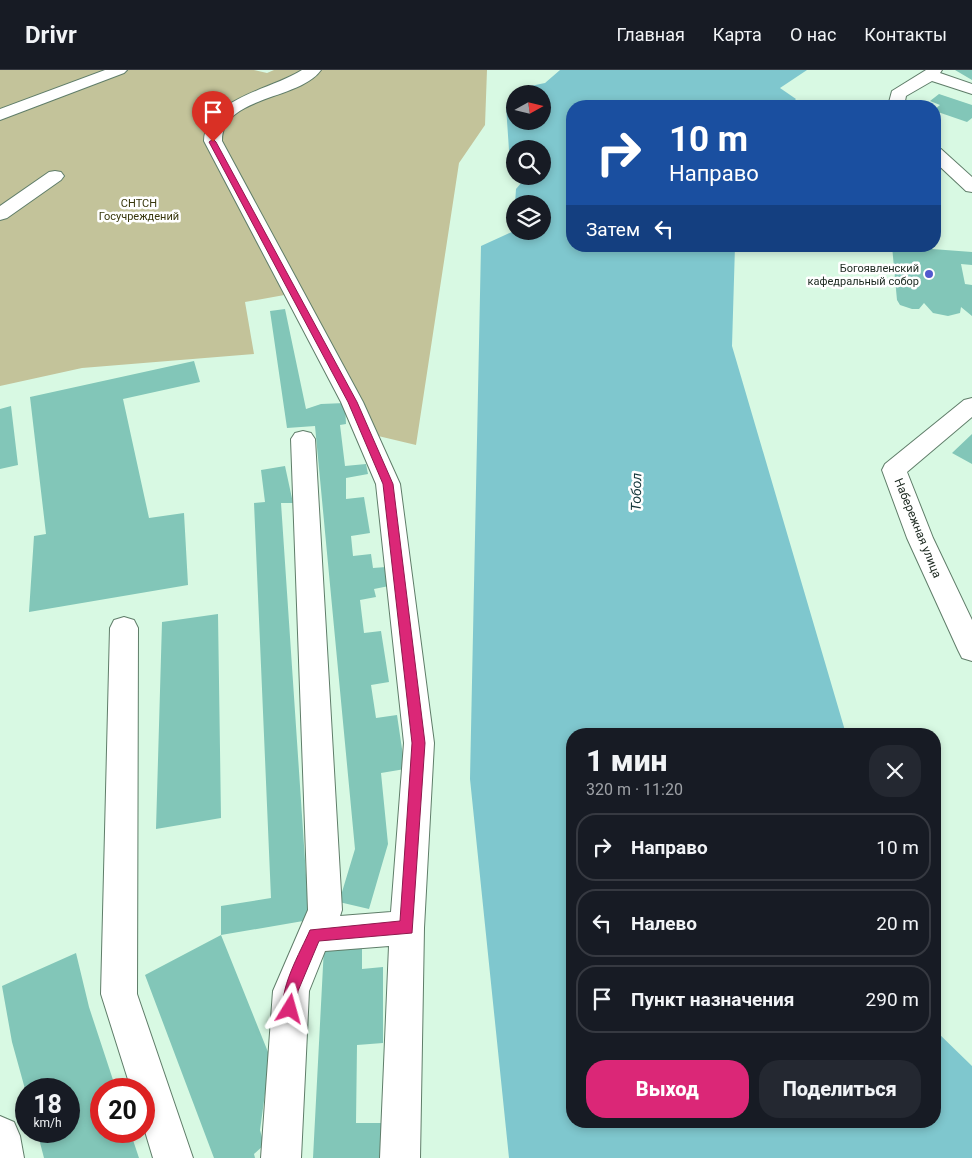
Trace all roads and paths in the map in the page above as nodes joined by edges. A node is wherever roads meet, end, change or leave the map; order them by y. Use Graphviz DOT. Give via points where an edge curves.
graph roads {
  1 [pos="119,70"];
  2 [pos="313,70"];
  3 [pos="932,73"];
  4 [pos="972,89"];
  5 [pos="897,100"];
  6 [pos="0,115"];
  7 [pos="941,159"];
  8 [pos="55,176"];
  9 [pos="972,187"];
  10 [pos="0,214"];
  11 [pos="972,405"];
  12 [pos="302,440"];
  13 [pos="124,628"];
  14 [pos="972,650"];
  15 [pos="407,928"];
  16 [pos="315,935"];
  17 [pos="0,1136"];
  18 [pos="4,1158"];
  19 [pos="173,1158"];
  20 [pos="281,1158"];
  21 [pos="400,1158"];
  1 -- 6 [label="street"];
  2 -- 15 [label="street" via="224,114 213,130 213,142 352,402 388,484 418,743"];
  3 -- 4 [label="street"];
  3 -- 5 [label="street" via="898,94"];
  7 -- 9 [label="street"];
  8 -- 10 [label="street"];
  11 -- 14 [label="street, Набережная улица" via="894,470 920,538"];
  12 -- 16 [label="street" via="325,910"];
  13 -- 19 [label="street" via="119,994"];
  15 -- 16 [label="street"];
  15 -- 21 [label="street"];
  16 -- 20 [label="street" via="291,990"];
  17 -- 18 [label="street"];
}
